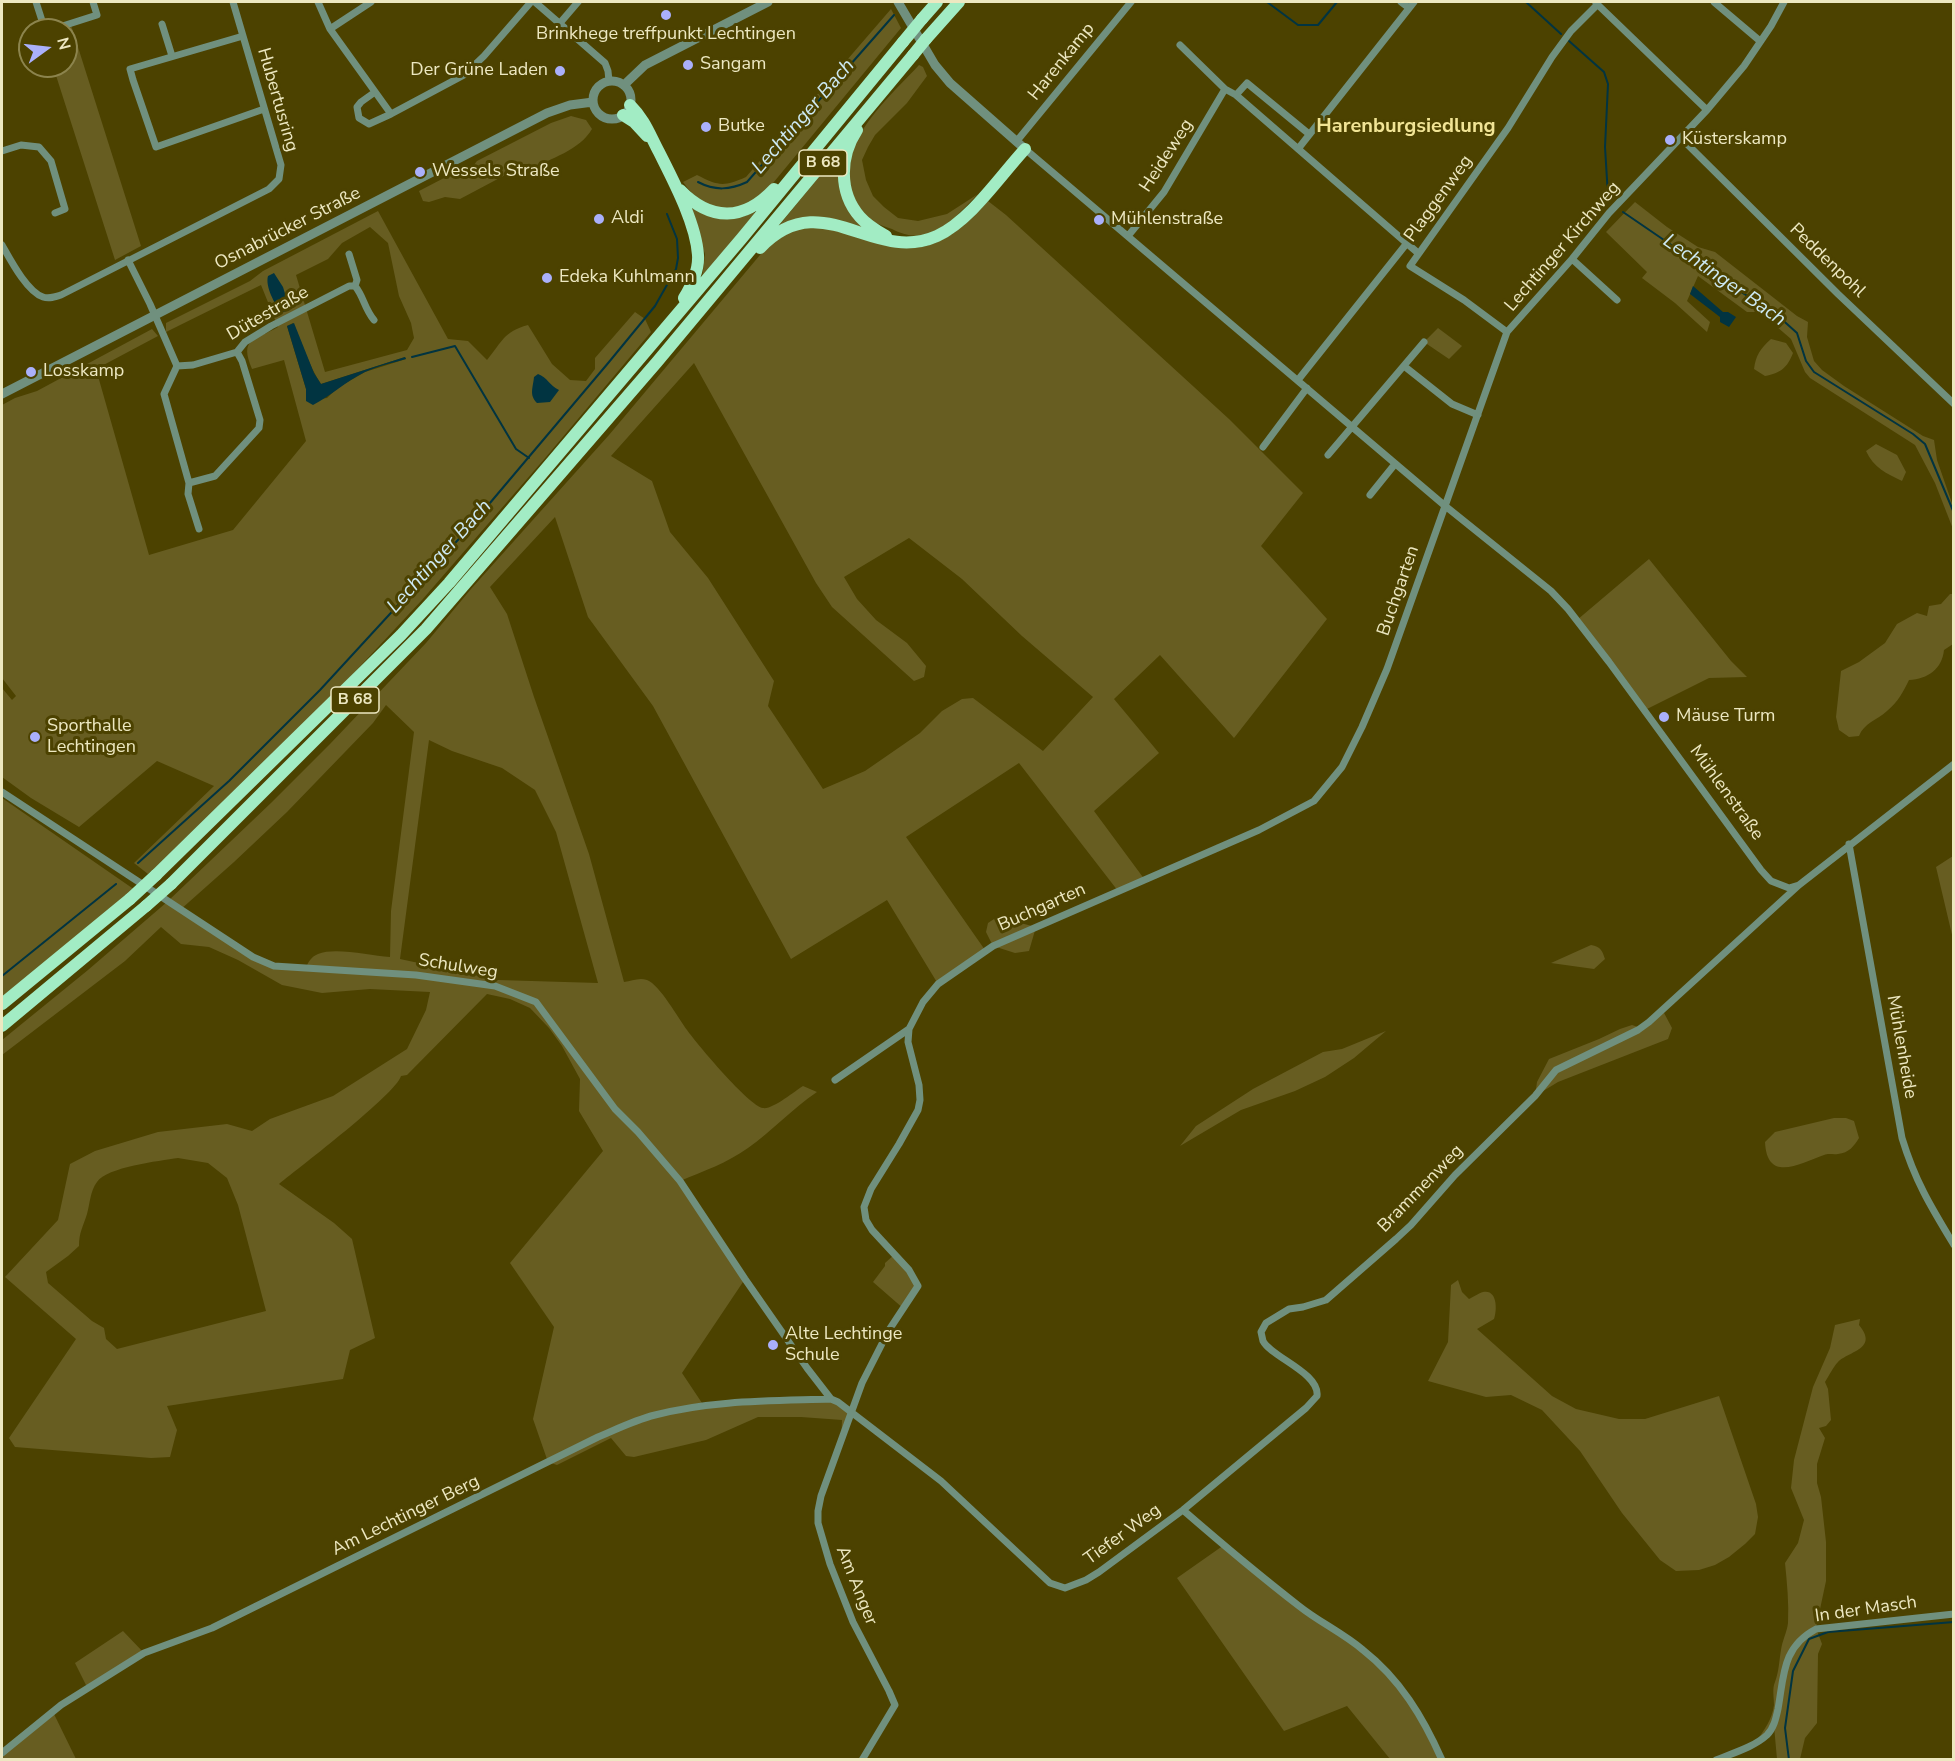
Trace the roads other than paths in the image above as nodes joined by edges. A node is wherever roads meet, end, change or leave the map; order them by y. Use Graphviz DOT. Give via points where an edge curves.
graph roads {
  1 [pos="36,2"];
  2 [pos="93,2"];
  3 [pos="233,2"];
  4 [pos="318,2"];
  5 [pos="371,2"];
  6 [pos="531,2"];
  7 [pos="535,2"];
  8 [pos="578,2"];
  9 [pos="768,2"];
  10 [pos="898,2"];
  11 [pos="937,2"];
  12 [pos="959,2"];
  13 [pos="1131,2"];
  14 [pos="1401,2"];
  15 [pos="1414,2"];
  16 [pos="1714,2"];
  17 [pos="1784,2"];
  18 [pos="1596,3"];
  19 [pos="1409,8"];
  20 [pos="41,18"];
  21 [pos="78,21"];
  22 [pos="560,23"];
  23 [pos="162,24"];
  24 [pos="330,28"];
  25 [pos="243,36"];
  26 [pos="1760,41"];
  27 [pos="1180,45"];
  28 [pos="172,56"];
  29 [pos="912,56"];
  30 [pos="609,81"];
  31 [pos="624,85"];
  32 [pos="1225,89"];
  33 [pos="375,92"];
  34 [pos="1236,95"];
  35 [pos="593,102"];
  36 [pos="264,109"];
  37 [pos="627,110"];
  38 [pos="1707,110"];
  39 [pos="391,114"];
  40 [pos="1309,134"];
  41 [pos="1681,138"];
  42 [pos="1020,145"];
  43 [pos="1298,149"];
  44 [pos="2,151"];
  45 [pos="790,180"];
  46 [pos="676,186"];
  47 [pos="55,213"];
  48 [pos="1128,236"];
  49 [pos="892,240"];
  50 [pos="1407,243"];
  51 [pos="2,245"];
  52 [pos="1418,253"];
  53 [pos="349,254"];
  54 [pos="1572,259"];
  55 [pos="128,260"];
  56 [pos="734,269"];
  57 [pos="355,286"];
  58 [pos="1617,300"];
  59 [pos="154,316"];
  60 [pos="375,320"];
  61 [pos="1507,332"];
  62 [pos="1424,342"];
  63 [pos="652,345"];
  64 [pos="237,352"];
  65 [pos="177,366"];
  66 [pos="1404,366"];
  67 [pos="1298,381"];
  68 [pos="1307,388"];
  69 [pos="2,394"];
  70 [pos="1953,404"];
  71 [pos="1478,415"];
  72 [pos="1353,427"];
  73 [pos="1263,447"];
  74 [pos="1328,455"];
  75 [pos="1395,464"];
  76 [pos="189,483"];
  77 [pos="1370,495"];
  78 [pos="1444,505"];
  79 [pos="199,529"];
  80 [pos="1953,764"];
  81 [pos="2,792"];
  82 [pos="1849,844"];
  83 [pos="1799,885"];
  84 [pos="2,1004"];
  85 [pos="2,1026"];
  86 [pos="909,1029"];
  87 [pos="836,1080"];
  88 [pos="1953,1245"];
  89 [pos="831,1399"];
  90 [pos="851,1414"];
  91 [pos="1182,1510"];
  92 [pos="1953,1614"];
  93 [pos="2,1753"];
  94 [pos="862,1760"];
  95 [pos="1442,1760"];
  96 [pos="1716,1760"];
  1 -- 20 [label="street"];
  2 -- 21 [label="street" via="97,15"];
  3 -- 25 [label="street, Hubertusring"];
  4 -- 24 [label="street"];
  5 -- 24 [label="street"];
  6 -- 39 [label="street" via="464,75"];
  7 -- 22 [label="street"];
  8 -- 22 [label="street"];
  9 -- 31 [label="street" via="645,65"];
  10 -- 42 [label="street, Mühlenstraße" via="950,83"];
  11 -- 45 [label="highway, B 68, bridge"];
  12 -- 29 [label="highway, B 68, bridge"];
  13 -- 42 [label="street, Harenkamp"];
  14 -- 19 [label="street"];
  15 -- 19 [label="street"];
  16 -- 26 [label="street"];
  17 -- 26 [label="street, Lechtinger Kirchweg"];
  18 -- 38 [label="street"];
  18 -- 52 [label="street, Plaggenweg" via="1552,57 1508,128"];
  19 -- 40 [label="street"];
  22 -- 30 [label="street" via="604,63"];
  23 -- 28 [label="street"];
  24 -- 33 [label="street"];
  25 -- 28 [label="street"];
  25 -- 36 [label="street, Hubertusring"];
  26 -- 38 [label="street, Lechtinger Kirchweg"];
  27 -- 32 [label="street"];
  28 -- 36 [label="street" via="130,69 156,147"];
  29 -- 49 [label="highway" via="911,64 851,140 844,161 851,204 872,228"];
  29 -- 56 [label="highway, B 68"];
  30 -- 31 [label="street"];
  30 -- 35 [label="street" via="595,91"];
  31 -- 37 [label="street" via="630,94"];
  32 -- 34 [label="street"];
  32 -- 48 [label="street, Heideweg" via="1164,192"];
  33 -- 39 [label="street"];
  33 -- 39 [label="street" via="357,107 358,118 369,124"];
  34 -- 40 [label="street" via="1247,83"];
  34 -- 43 [label="street"];
  35 -- 37 [label="street" via="597,112 606,118 615,119"];
  35 -- 59 [label="street, Osnabrücker Straße" via="547,113"];
  36 -- 55 [label="street, Hubertusring" via="281,165 279,179 269,189"];
  37 -- 46 [label="highway" via="656,147"];
  38 -- 41 [label="street, Lechtinger Kirchweg"];
  40 -- 43 [label="street"];
  41 -- 54 [label="street, Lechtinger Kirchweg" via="1609,213"];
  41 -- 70 [label="street, Peddenpohl"];
  42 -- 48 [label="street, Mühlenstraße"];
  42 -- 49 [label="highway" via="965,216 946,231 923,240"];
  43 -- 50 [label="street"];
  44 -- 47 [label="street" via="21,145 39,147 51,161 65,209"];
  45 -- 46 [label="highway" via="778,185 759,204 730,214 700,206"];
  45 -- 63 [label="highway, B 68"];
  46 -- 63 [label="highway" via="696,240 696,271 683,299 653,335"];
  48 -- 67 [label="street, Mühlenstraße"];
  49 -- 56 [label="highway" via="823,222 798,223 768,239"];
  50 -- 52 [label="street"];
  50 -- 67 [label="street, Plaggenweg"];
  51 -- 55 [label="street, Hubertusring" via="24,280 41,297 61,295"];
  52 -- 61 [label="street, Plaggenweg" via="1410,266"];
  53 -- 57 [label="street" via="357,279"];
  54 -- 58 [label="street"];
  54 -- 61 [label="street, Lechtinger Kirchweg"];
  55 -- 59 [label="street"];
  56 -- 85 [label="highway, B 68, bridge" via="426,629 171,884"];
  57 -- 60 [label="street"];
  57 -- 64 [label="street, Dütestraße" via="271,326 245,342"];
  59 -- 65 [label="street"];
  59 -- 69 [label="street, Osnabrücker Straße"];
  61 -- 71 [label="street, Lechtinger Kirchweg"];
  62 -- 66 [label="street"];
  63 -- 84 [label="highway, B 68, bridge" via="401,635 156,875"];
  64 -- 65 [label="street, Dütestraße"];
  64 -- 76 [label="street" via="260,420 259,428 215,476"];
  65 -- 76 [label="street" via="164,394"];
  66 -- 71 [label="street" via="1452,404"];
  66 -- 72 [label="street"];
  67 -- 68 [label="street, Mühlenstraße"];
  68 -- 72 [label="street, Mühlenstraße"];
  68 -- 73 [label="street"];
  71 -- 78 [label="street, Lechtinger Kirchweg"];
  72 -- 74 [label="street"];
  72 -- 75 [label="street, Mühlenstraße"];
  75 -- 77 [label="street"];
  75 -- 78 [label="street, Mühlenstraße"];
  76 -- 79 [label="street" via="188,494"];
  78 -- 83 [label="street, Mühlenstraße" via="1568,609 1771,882 1789,888"];
  78 -- 86 [label="street, Buchgarten" via="1362,727 1342,767 1314,801 1259,830 993,946 938,984"];
  80 -- 82 [label="street"];
  81 -- 89 [label="street, Schulweg" via="253,957 274,966 416,975 495,987 536,1002 615,1109 680,1181"];
  82 -- 83 [label="street"];
  82 -- 88 [label="street, Mühlenheide" via="1902,1138 1910,1166"];
  83 -- 91 [label="street, Brammenweg" via="1649,1022 1556,1070 1411,1225 1329,1297 1310,1306 1289,1309 1266,1323 1261,1332 1264,1344 1304,1373 1317,1387 1317,1396"];
  86 -- 87 [label="street"];
  86 -- 90 [label="street" via="908,1042 919,1085 918,1110 871,1188 864,1207 872,1230 909,1270 918,1286 876,1355"];
  89 -- 90 [label="street"];
  89 -- 93 [label="street, Am Lechtinger Berg" via="676,1410 635,1421 212,1628 144,1653 61,1704"];
  90 -- 91 [label="street, Tiefer Weg" via="941,1481 1058,1587 1065,1588 1093,1576"];
  90 -- 94 [label="street, Am Anger" via="821,1496 818,1523 845,1604 895,1705"];
  91 -- 95 [label="street, Tiefer Weg" via="1269,1583 1361,1648 1392,1675 1415,1706"];
  92 -- 96 [label="street, In der Masch" via="1816,1629 1807,1634 1784,1666 1774,1725 1756,1742"];
}
